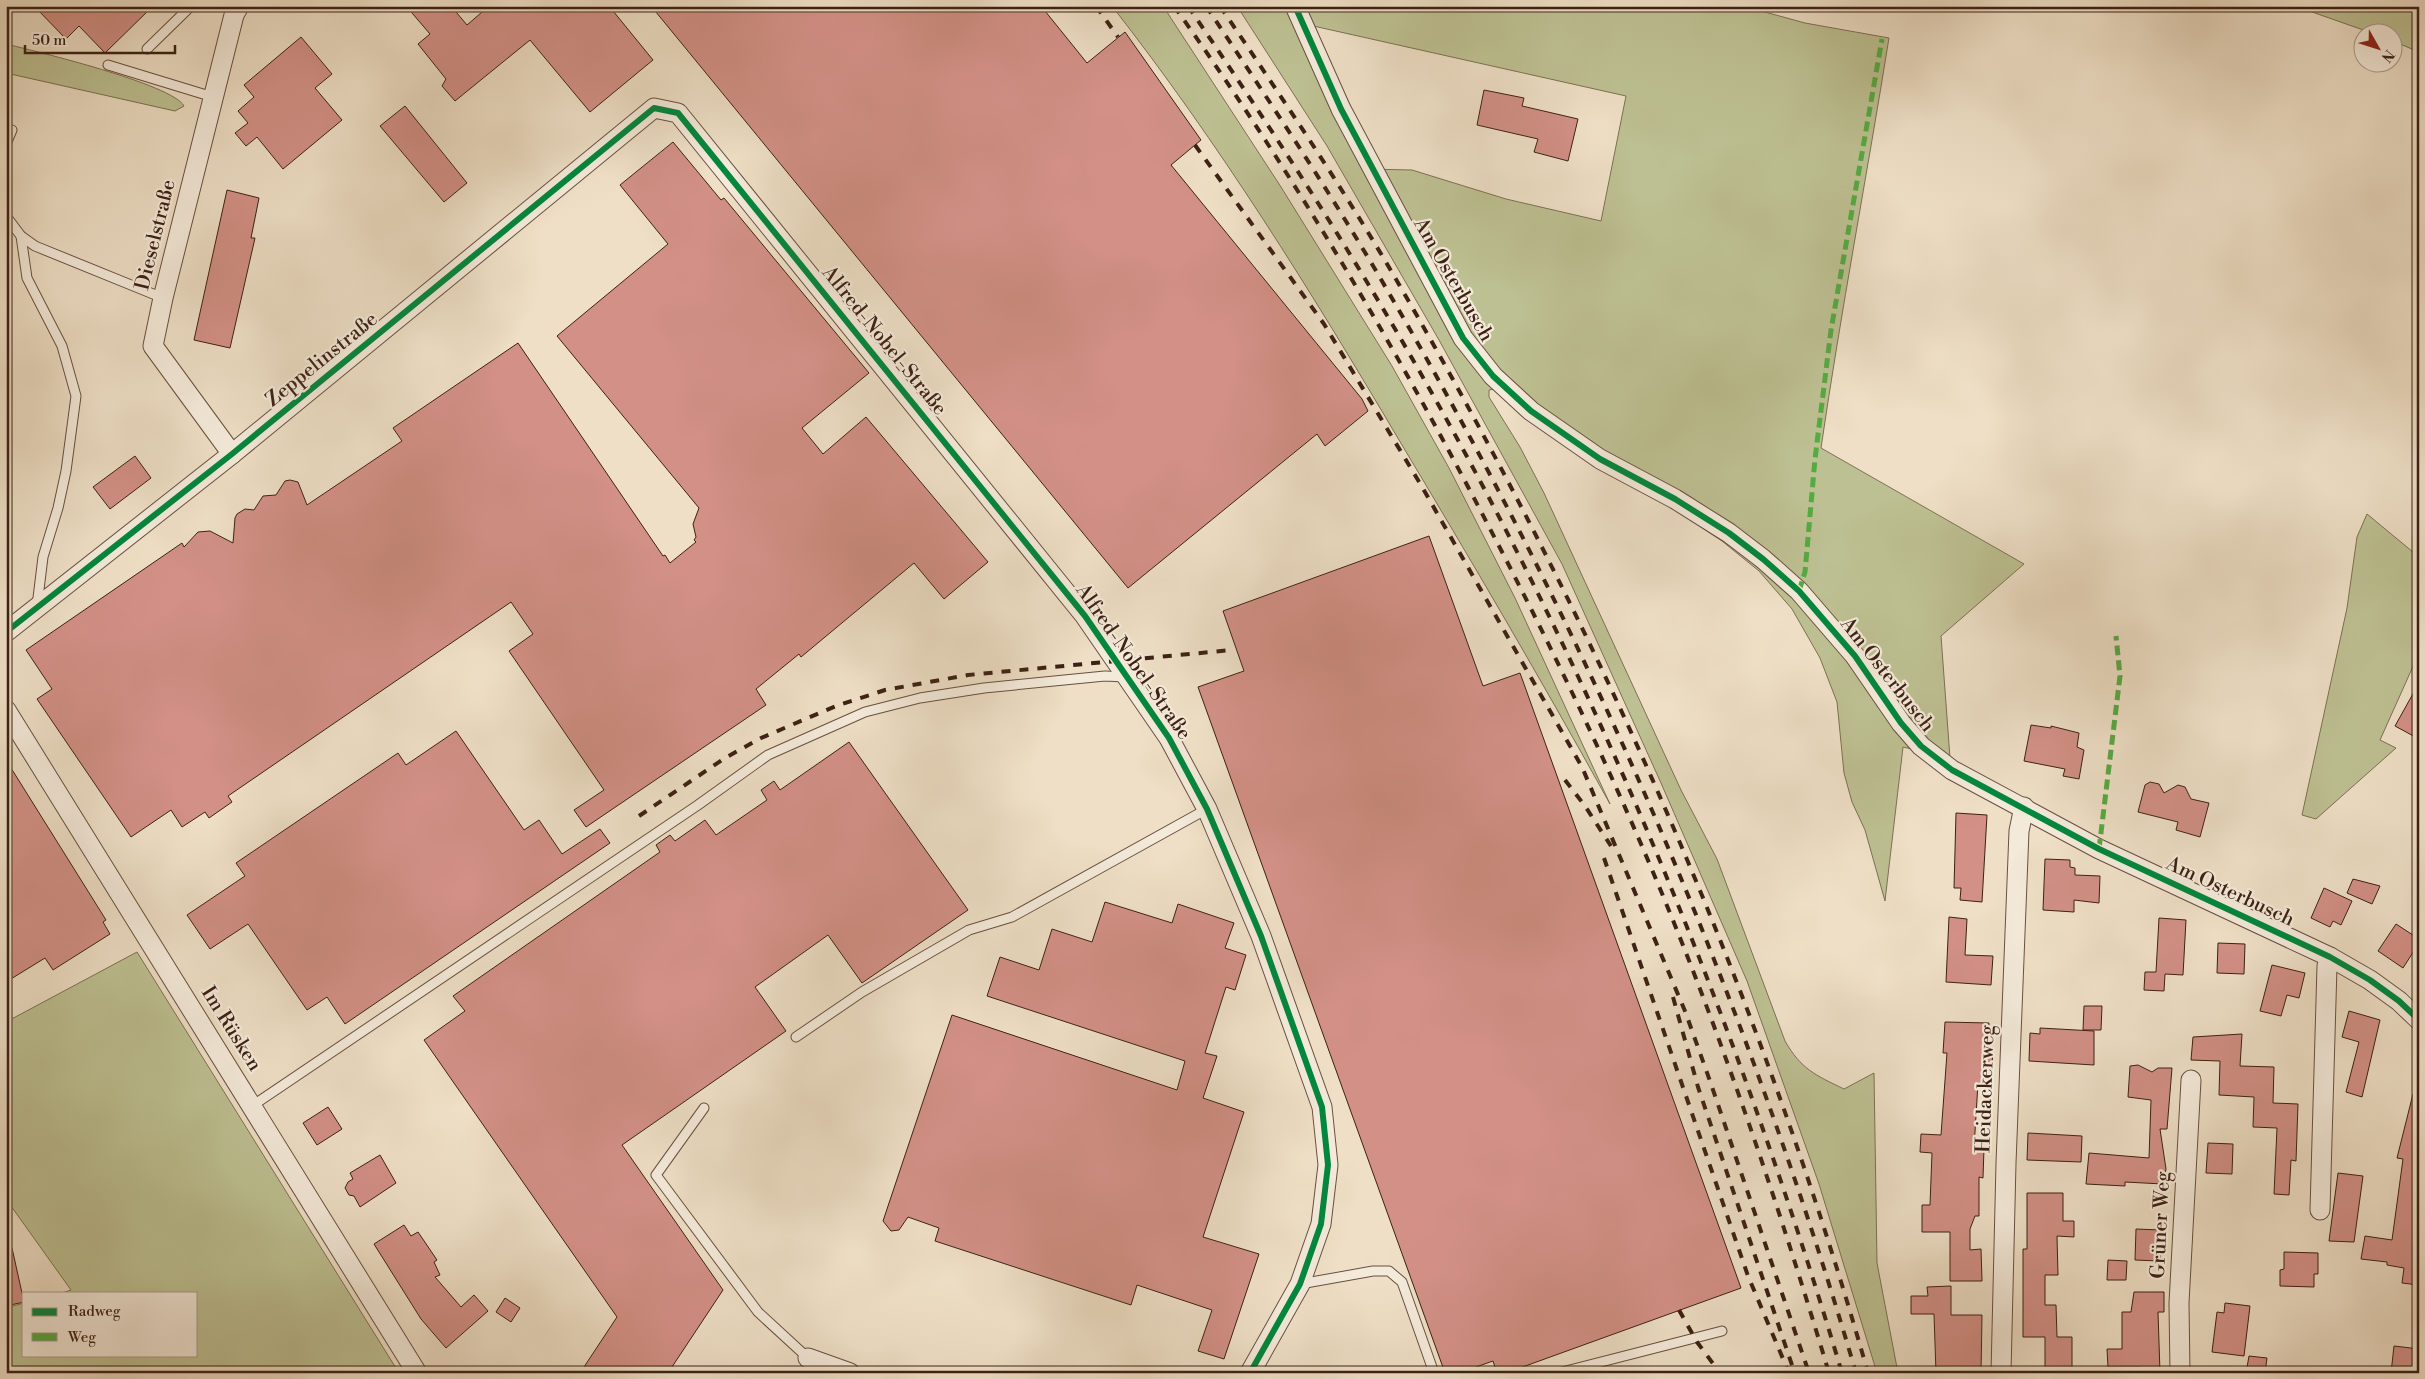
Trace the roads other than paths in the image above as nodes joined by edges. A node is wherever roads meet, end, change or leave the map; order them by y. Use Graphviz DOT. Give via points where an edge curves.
graph roads {
  1 [pos="191,6"];
  2 [pos="239,6"];
  3 [pos="1295,6"];
  4 [pos="147,49"];
  5 [pos="108,65"];
  6 [pos="213,98"];
  7 [pos="654,108"];
  8 [pos="12,130"];
  9 [pos="6,144"];
  10 [pos="6,216"];
  11 [pos="21,236"];
  12 [pos="163,298"];
  13 [pos="232,454"];
  14 [pos="37,607"];
  15 [pos="6,632"];
  16 [pos="1128,677"];
  17 [pos="6,710"];
  18 [pos="2024,808"];
  19 [pos="1207,809"];
  20 [pos="2330,958"];
  21 [pos="2419,1020"];
  22 [pos="796,1037"];
  23 [pos="2191,1080"];
  24 [pos="252,1106"];
  25 [pos="704,1108"];
  26 [pos="2320,1210"];
  27 [pos="1300,1284"];
  28 [pos="1722,1331"];
  29 [pos="808,1358"];
  30 [pos="417,1373"];
  31 [pos="850,1373"];
  32 [pos="1250,1373"];
  33 [pos="1434,1373"];
  34 [pos="1558,1373"];
  35 [pos="2001,1373"];
  36 [pos="2180,1373"];
  1 -- 4 [label="lane"];
  2 -- 6 [label="street, Dieselstraße"];
  3 -- 18 [label="street, Am Osterbusch" via="1341,109 1458,329 1493,376 1531,411 1571,440 1675,499 1763,559 1799,591 1855,656 1901,723 1921,746 1952,770"];
  5 -- 6 [label="lane"];
  6 -- 12 [label="street, Dieselstraße"];
  7 -- 13 [label="street, Zeppelinstraße"];
  7 -- 16 [label="street, Alfred-Nobel-Straße" via="678,113 1086,616"];
  8 -- 9 [label="lane"];
  10 -- 11 [label="lane"];
  11 -- 12 [label="lane" via="36,246"];
  11 -- 14 [label="lane" via="27,278 62,346 76,396 66,471 43,557"];
  12 -- 13 [label="street, Dieselstraße" via="153,346"];
  13 -- 14 [label="street, Zeppelinstraße"];
  14 -- 15 [label="street, Zeppelinstraße"];
  16 -- 19 [label="street, Alfred-Nobel-Straße" via="1169,738"];
  16 -- 24 [label="lane" via="1105,676 984,688 920,698 865,712 768,755"];
  17 -- 24 [label="street, Im Rüsken"];
  18 -- 20 [label="street, Am Osterbusch" via="2099,849"];
  18 -- 35 [label="street, Heidackerweg" via="2019,831"];
  19 -- 22 [label="lane" via="1012,917 968,930 862,992"];
  19 -- 27 [label="street, Alfred-Nobel-Straße" via="1261,936 1322,1107 1328,1165 1321,1224"];
  20 -- 21 [label="street, Am Osterbusch" via="2370,980"];
  20 -- 26 [label="street" via="2327,966"];
  23 -- 36 [label="street, Grüner Weg" via="2179,1303"];
  24 -- 30 [label="street, Im Rüsken"];
  25 -- 29 [label="lane" via="656,1175 758,1312"];
  27 -- 32 [label="street, Alfred-Nobel-Straße"];
  27 -- 33 [label="lane" via="1389,1271 1402,1282"];
  28 -- 34 [label="lane"];
  29 -- 31 [label="street"];
}
